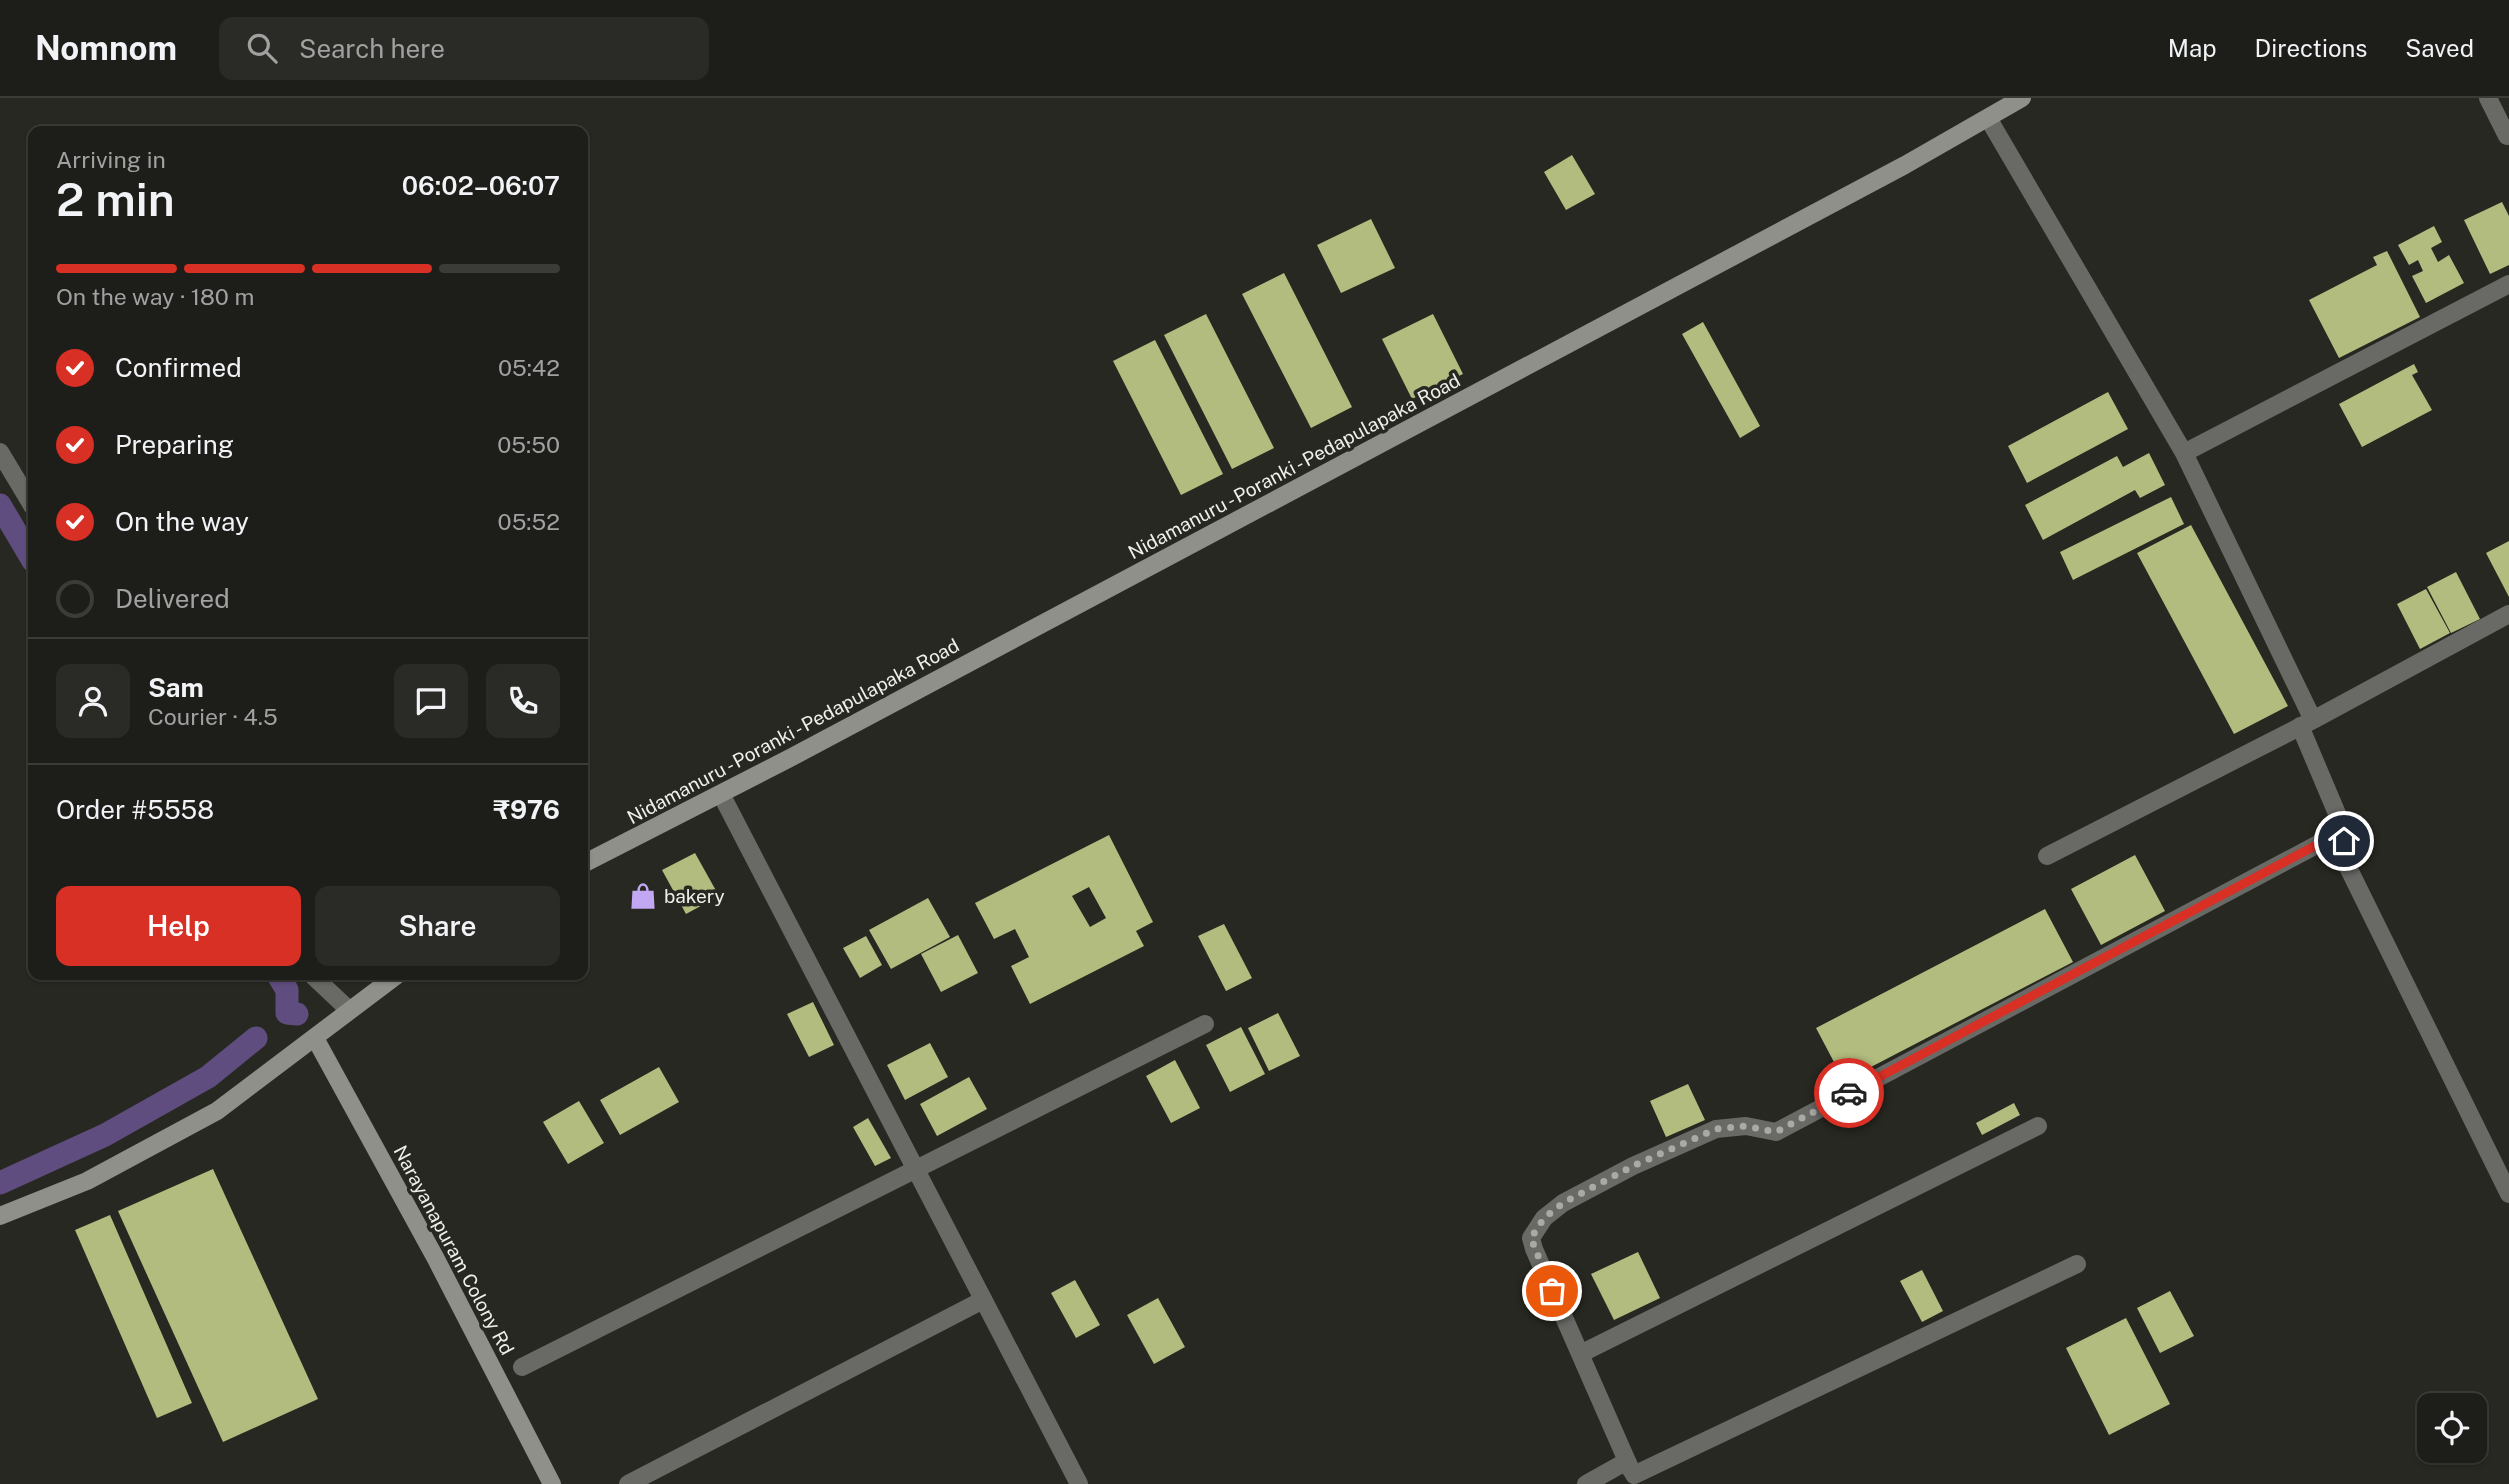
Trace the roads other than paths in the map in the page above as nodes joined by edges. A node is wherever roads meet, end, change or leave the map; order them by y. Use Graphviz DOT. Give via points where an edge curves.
graph roads {
  1 [pos="2022,98"];
  2 [pos="2488,98"];
  3 [pos="1988,117"];
  4 [pos="2507,136"];
  5 [pos="2509,284"];
  6 [pos="0,452"];
  7 [pos="2184,453"];
  8 [pos="28,499"];
  9 [pos="2509,614"];
  10 [pos="2306,723"];
  11 [pos="721,794"];
  12 [pos="2340,851"];
  13 [pos="2048,856"];
  14 [pos="588,861"];
  15 [pos="317,980"];
  16 [pos="390,980"];
  17 [pos="348,1009"];
  18 [pos="1205,1024"];
  19 [pos="315,1038"];
  20 [pos="2038,1126"];
  21 [pos="914,1168"];
  22 [pos="2509,1194"];
  23 [pos="0,1216"];
  24 [pos="2077,1264"];
  25 [pos="983,1300"];
  26 [pos="1580,1354"];
  27 [pos="522,1367"];
  28 [pos="1633,1473"];
  29 [pos="552,1484"];
  30 [pos="628,1484"];
  31 [pos="1079,1484"];
  32 [pos="1586,1484"];
  1 -- 3 [label="main road, Nidamanuru - Poranki - Pedapulapaka Road"];
  2 -- 4 [label="street"];
  3 -- 7 [label="street"];
  3 -- 11 [label="main road, Nidamanuru - Poranki - Pedapulapaka Road"];
  5 -- 7 [label="street"];
  6 -- 8 [label="street"];
  7 -- 10 [label="street"];
  9 -- 10 [label="street"];
  10 -- 12 [label="street" via="2341,823 2344,841"];
  10 -- 13 [label="street"];
  11 -- 14 [label="main road, Nidamanuru - Poranki - Pedapulapaka Road"];
  11 -- 21 [label="street"];
  12 -- 22 [label="street"];
  12 -- 26 [label="street" via="2322,842 1776,1132 1746,1126 1716,1129 1563,1203 1544,1218 1531,1238"];
  15 -- 17 [label="street"];
  16 -- 17 [label="main road"];
  17 -- 19 [label="main road"];
  18 -- 21 [label="street"];
  19 -- 23 [label="main road" via="217,1111 160,1144 87,1181"];
  19 -- 29 [label="main road, Narayanapuram Colony Rd"];
  20 -- 26 [label="street"];
  21 -- 25 [label="street"];
  21 -- 27 [label="street"];
  24 -- 28 [label="street"];
  25 -- 30 [label="street"];
  25 -- 31 [label="street"];
  26 -- 28 [label="street"];
  28 -- 32 [label="street"];
}
